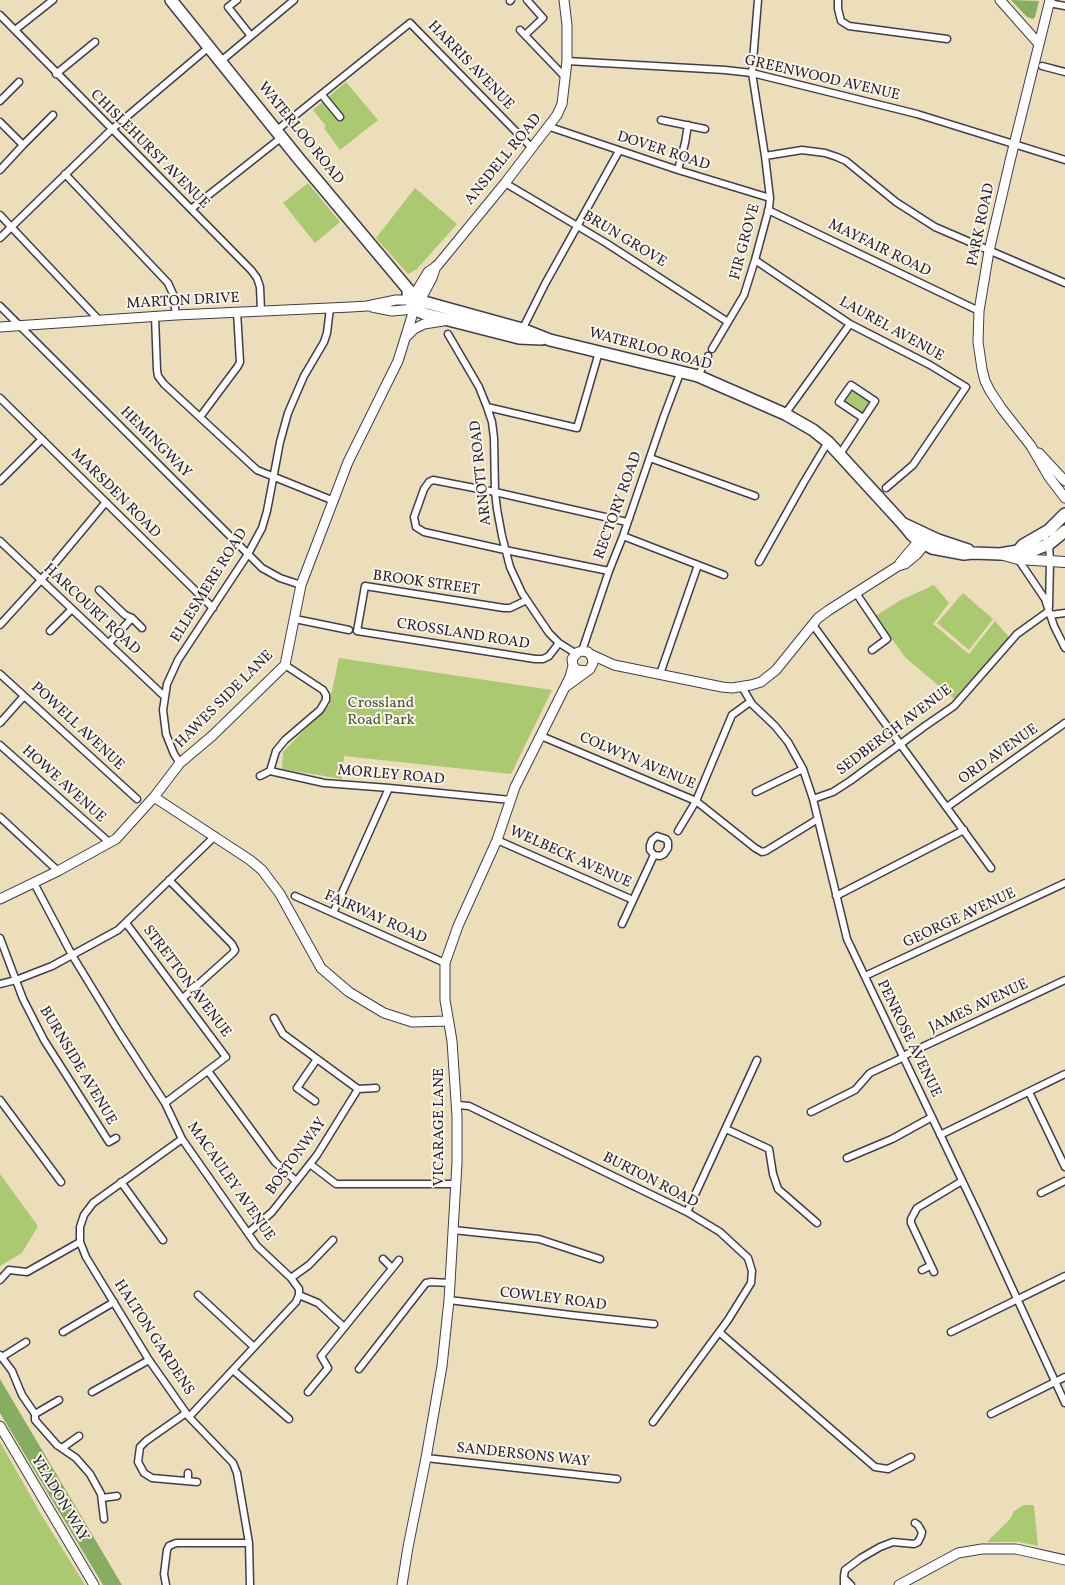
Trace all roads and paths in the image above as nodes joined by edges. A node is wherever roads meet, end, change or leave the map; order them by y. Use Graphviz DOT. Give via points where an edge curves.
graph roads {
  1 [pos="53,0"];
  2 [pos="171,0"];
  3 [pos="237,0"];
  4 [pos="294,0"];
  5 [pos="527,0"];
  6 [pos="564,0"];
  7 [pos="758,0"];
  8 [pos="838,0"];
  9 [pos="1000,0"];
  10 [pos="1050,1"];
  11 [pos="1065,6"];
  12 [pos="0,15"];
  13 [pos="16,30"];
  14 [pos="251,36"];
  15 [pos="947,38"];
  16 [pos="95,42"];
  17 [pos="1040,44"];
  18 [pos="209,47"];
  19 [pos="221,61"];
  20 [pos="567,61"];
  21 [pos="1042,66"];
  22 [pos="1065,72"];
  23 [pos="752,73"];
  24 [pos="56,74"];
  25 [pos="565,77"];
  26 [pos="19,82"];
  27 [pos="322,94"];
  28 [pos="0,100"];
  29 [pos="53,116"];
  30 [pos="340,117"];
  31 [pos="662,120"];
  32 [pos="0,122"];
  33 [pos="688,125"];
  34 [pos="550,127"];
  35 [pos="705,129"];
  36 [pos="111,130"];
  37 [pos="279,134"];
  38 [pos="1014,144"];
  39 [pos="23,145"];
  40 [pos="532,148"];
  41 [pos="619,151"];
  42 [pos="765,156"];
  43 [pos="1065,160"];
  44 [pos="0,170"];
  45 [pos="678,170"];
  46 [pos="66,174"];
  47 [pos="505,183"];
  48 [pos="770,198"];
  49 [pos="191,209"];
  50 [pos="768,210"];
  51 [pos="0,215"];
  52 [pos="578,226"];
  53 [pos="11,227"];
  54 [pos="0,238"];
  55 [pos="989,251"];
  56 [pos="755,260"];
  57 [pos="1065,283"];
  58 [pos="414,303"];
  59 [pos="0,306"];
  60 [pos="330,308"];
  61 [pos="261,311"];
  62 [pos="978,311"];
  63 [pos="237,312"];
  64 [pos="176,315"];
  65 [pos="155,316"];
  66 [pos="99,320"];
  67 [pos="450,320"];
  68 [pos="728,322"];
  69 [pos="850,324"];
  70 [pos="20,326"];
  71 [pos="0,327"];
  72 [pos="448,334"];
  73 [pos="521,334"];
  74 [pos="404,338"];
  75 [pos="712,349"];
  76 [pos="600,352"];
  77 [pos="708,356"];
  78 [pos="681,372"];
  79 [pos="698,376"];
  80 [pos="0,398"];
  81 [pos="488,407"];
  82 [pos="785,414"];
  83 [pos="200,418"];
  84 [pos="863,418"];
  85 [pos="42,439"];
  86 [pos="828,442"];
  87 [pos="1031,446"];
  88 [pos="840,454"];
  89 [pos="650,458"];
  90 [pos="273,477"];
  91 [pos="0,481"];
  92 [pos="1065,481"];
  93 [pos="886,488"];
  94 [pos="495,492"];
  95 [pos="755,496"];
  96 [pos="1065,498"];
  97 [pos="334,501"];
  98 [pos="106,502"];
  99 [pos="1065,514"];
  100 [pos="627,522"];
  101 [pos="1065,531"];
  102 [pos="623,536"];
  103 [pos="925,539"];
  104 [pos="1046,539"];
  105 [pos="0,541"];
  106 [pos="505,550"];
  107 [pos="248,554"];
  108 [pos="1018,555"];
  109 [pos="1050,561"];
  110 [pos="759,562"];
  111 [pos="1065,562"];
  112 [pos="698,565"];
  113 [pos="608,571"];
  114 [pos="724,575"];
  115 [pos="41,580"];
  116 [pos="301,585"];
  117 [pos="99,590"];
  118 [pos="856,593"];
  119 [pos="527,600"];
  120 [pos="213,608"];
  121 [pos="72,609"];
  122 [pos="1050,613"];
  123 [pos="1065,613"];
  124 [pos="132,618"];
  125 [pos="295,619"];
  126 [pos="0,625"];
  127 [pos="813,625"];
  128 [pos="142,628"];
  129 [pos="349,630"];
  130 [pos="50,631"];
  131 [pos="357,631"];
  132 [pos="559,643"];
  133 [pos="109,644"];
  134 [pos="1065,648"];
  135 [pos="872,650"];
  136 [pos="583,653"];
  137 [pos="285,665"];
  138 [pos="614,665"];
  139 [pos="573,666"];
  140 [pos="588,670"];
  141 [pos="0,674"];
  142 [pos="660,674"];
  143 [pos="742,687"];
  144 [pos="563,690"];
  145 [pos="24,696"];
  146 [pos="164,696"];
  147 [pos="750,702"];
  148 [pos="0,723"];
  149 [pos="1065,724"];
  150 [pos="541,736"];
  151 [pos="900,744"];
  152 [pos="0,745"];
  153 [pos="180,764"];
  154 [pos="803,769"];
  155 [pos="270,772"];
  156 [pos="260,776"];
  157 [pos="389,788"];
  158 [pos="756,792"];
  159 [pos="154,797"];
  160 [pos="138,799"];
  161 [pos="813,799"];
  162 [pos="511,800"];
  163 [pos="696,801"];
  164 [pos="947,807"];
  165 [pos="0,817"];
  166 [pos="818,819"];
  167 [pos="964,830"];
  168 [pos="678,831"];
  169 [pos="215,836"];
  170 [pos="497,840"];
  171 [pos="110,843"];
  172 [pos="654,855"];
  173 [pos="991,868"];
  174 [pos="58,870"];
  175 [pos="169,880"];
  176 [pos="34,883"];
  177 [pos="1065,883"];
  178 [pos="295,896"];
  179 [pos="836,896"];
  180 [pos="0,899"];
  181 [pos="633,900"];
  182 [pos="333,913"];
  183 [pos="126,923"];
  184 [pos="622,924"];
  185 [pos="0,938"];
  186 [pos="72,956"];
  187 [pos="445,963"];
  188 [pos="865,976"];
  189 [pos="16,980"];
  190 [pos="1065,980"];
  191 [pos="0,984"];
  192 [pos="183,998"];
  193 [pos="274,1018"];
  194 [pos="448,1021"];
  195 [pos="904,1056"];
  196 [pos="316,1059"];
  197 [pos="757,1060"];
  198 [pos="208,1070"];
  199 [pos="1065,1074"];
  200 [pos="358,1088"];
  201 [pos="376,1088"];
  202 [pos="1029,1092"];
  203 [pos="0,1100"];
  204 [pos="315,1100"];
  205 [pos="165,1103"];
  206 [pos="457,1105"];
  207 [pos="811,1112"];
  208 [pos="932,1117"];
  209 [pos="726,1128"];
  210 [pos="940,1135"];
  211 [pos="116,1138"];
  212 [pos="182,1139"];
  213 [pos="847,1158"];
  214 [pos="310,1164"];
  215 [pos="1065,1167"];
  216 [pos="296,1181"];
  217 [pos="962,1181"];
  218 [pos="1065,1181"];
  219 [pos="61,1182"];
  220 [pos="121,1182"];
  221 [pos="455,1184"];
  222 [pos="1041,1193"];
  223 [pos="687,1212"];
  224 [pos="817,1223"];
  225 [pos="453,1230"];
  226 [pos="248,1232"];
  227 [pos="163,1240"];
  228 [pos="333,1240"];
  229 [pos="80,1242"];
  230 [pos="600,1259"];
  231 [pos="383,1260"];
  232 [pos="399,1260"];
  233 [pos="930,1266"];
  234 [pos="392,1268"];
  235 [pos="922,1270"];
  236 [pos="934,1272"];
  237 [pos="1065,1276"];
  238 [pos="291,1278"];
  239 [pos="0,1280"];
  240 [pos="450,1283"];
  241 [pos="198,1295"];
  242 [pos="299,1295"];
  243 [pos="1017,1299"];
  244 [pos="449,1300"];
  245 [pos="114,1302"];
  246 [pos="654,1324"];
  247 [pos="344,1327"];
  248 [pos="63,1332"];
  249 [pos="719,1332"];
  250 [pos="951,1332"];
  251 [pos="26,1342"];
  252 [pos="254,1347"];
  253 [pos="1,1356"];
  254 [pos="149,1360"];
  255 [pos="360,1369"];
  256 [pos="233,1370"];
  257 [pos="1065,1377"];
  258 [pos="1056,1381"];
  259 [pos="92,1392"];
  260 [pos="308,1392"];
  261 [pos="58,1400"];
  262 [pos="1065,1403"];
  263 [pos="35,1414"];
  264 [pos="991,1414"];
  265 [pos="188,1415"];
  266 [pos="289,1419"];
  267 [pos="653,1422"];
  268 [pos="0,1426"];
  269 [pos="79,1436"];
  270 [pos="62,1448"];
  271 [pos="426,1458"];
  272 [pos="911,1458"];
  273 [pos="188,1473"];
  274 [pos="617,1478"];
  275 [pos="188,1481"];
  276 [pos="197,1482"];
  277 [pos="117,1496"];
  278 [pos="102,1498"];
  279 [pos="104,1519"];
  280 [pos="914,1523"];
  281 [pos="249,1544"];
  282 [pos="1065,1560"];
  283 [pos="923,1573"];
  284 [pos="847,1583"];
  285 [pos="94,1585"];
  286 [pos="166,1585"];
  287 [pos="250,1585"];
  288 [pos="402,1585"];
  289 [pos="899,1585"];
  290 [pos="909,1585"];
  1 -- 13 [label="street"];
  2 -- 18 [label="highway, WATERLOO ROAD"];
  3 -- 14 [label="street" via="228,7"];
  4 -- 14 [label="street"];
  5 -- 25 [label="street" via="543,18 522,32"];
  6 -- 20 [label="street, ANSDELL ROAD"];
  7 -- 23 [label="street, FIR GROVE"];
  8 -- 15 [label="street" via="841,20 849,26"];
  9 -- 17 [label="street"];
  10 -- 11 [label="street"];
  10 -- 17 [label="street, PARK ROAD"];
  12 -- 13 [label="street, CHISLEHURST AVENUE"];
  13 -- 24 [label="street, CHISLEHURST AVENUE"];
  14 -- 19 [label="street"];
  16 -- 24 [label="street"];
  17 -- 38 [label="street, PARK ROAD"];
  18 -- 19 [label="highway, WATERLOO ROAD"];
  18 -- 36 [label="street"];
  19 -- 37 [label="highway, WATERLOO ROAD"];
  20 -- 23 [label="street, GREENWOOD AVENUE"];
  20 -- 25 [label="street, ANSDELL ROAD"];
  21 -- 22 [label="street"];
  23 -- 38 [label="street, GREENWOOD AVENUE" via="917,114"];
  23 -- 42 [label="street, FIR GROVE"];
  24 -- 36 [label="street, CHISLEHURST AVENUE"];
  25 -- 34 [label="street, ANSDELL ROAD" via="562,104"];
  26 -- 28 [label="street"];
  27 -- 30 [label="street"];
  27 -- 37 [label="street"];
  27 -- 40 [label="street, HARRIS AVENUE" via="410,22"];
  29 -- 39 [label="street"];
  31 -- 33 [label="street"];
  32 -- 39 [label="street"];
  33 -- 35 [label="street"];
  33 -- 45 [label="street"];
  34 -- 40 [label="street, ANSDELL ROAD"];
  34 -- 41 [label="street, DOVER ROAD"];
  36 -- 46 [label="street"];
  36 -- 49 [label="street, CHISLEHURST AVENUE"];
  37 -- 49 [label="street"];
  37 -- 58 [label="highway, WATERLOO ROAD" via="405,287"];
  38 -- 43 [label="street, GREENWOOD AVENUE"];
  38 -- 55 [label="street, PARK ROAD"];
  39 -- 44 [label="street"];
  40 -- 47 [label="street, ANSDELL ROAD"];
  41 -- 45 [label="street, DOVER ROAD"];
  41 -- 52 [label="street"];
  42 -- 48 [label="street, FIR GROVE"];
  42 -- 55 [label="street" via="802,150 837,157 934,227"];
  45 -- 48 [label="street, DOVER ROAD"];
  46 -- 53 [label="street"];
  46 -- 64 [label="street" via="168,283"];
  47 -- 52 [label="street, BRUN GROVE"];
  47 -- 58 [label="street, ANSDELL ROAD" via="436,266 422,296"];
  48 -- 50 [label="street, FIR GROVE"];
  49 -- 61 [label="street, CHISLEHURST AVENUE" via="257,278"];
  50 -- 56 [label="street, FIR GROVE"];
  50 -- 62 [label="street, MAYFAIR ROAD"];
  51 -- 53 [label="street"];
  52 -- 68 [label="street, BRUN GROVE"];
  52 -- 73 [label="street"];
  53 -- 54 [label="street"];
  53 -- 66 [label="street"];
  55 -- 57 [label="street"];
  55 -- 62 [label="street, PARK ROAD"];
  56 -- 68 [label="street, FIR GROVE" via="744,295"];
  56 -- 69 [label="street, LAUREL AVENUE"];
  58 -- 60 [label="street, MARTON DRIVE" via="392,311 367,306"];
  58 -- 67 [label="highway, WATERLOO ROAD"];
  58 -- 73 [label="highway, WATERLOO ROAD"];
  58 -- 74 [label="street, HAWES SIDE LANE"];
  59 -- 70 [label="street, HEMINGWAY"];
  60 -- 61 [label="street, MARTON DRIVE"];
  60 -- 90 [label="street, ELLESMERE ROAD" via="328,333 288,413"];
  61 -- 63 [label="street, MARTON DRIVE"];
  62 -- 87 [label="street, PARK ROAD" via="979,353 985,380 1002,409"];
  63 -- 64 [label="street, MARTON DRIVE"];
  63 -- 83 [label="street" via="240,362"];
  64 -- 65 [label="street, MARTON DRIVE"];
  65 -- 66 [label="street, MARTON DRIVE"];
  65 -- 83 [label="street" via="158,376"];
  66 -- 70 [label="street, MARTON DRIVE"];
  67 -- 73 [label="highway, WATERLOO ROAD"];
  67 -- 74 [label="street" via="424,324"];
  68 -- 75 [label="street, FIR GROVE"];
  69 -- 82 [label="street"];
  69 -- 93 [label="street, LAUREL AVENUE" via="966,387 913,464"];
  70 -- 71 [label="street, MARTON DRIVE"];
  70 -- 107 [label="street, HEMINGWAY"];
  72 -- 81 [label="street, ARNOTT ROAD"];
  73 -- 76 [label="highway, WATERLOO ROAD"];
  74 -- 97 [label="street, HAWES SIDE LANE" via="398,361 348,462"];
  76 -- 78 [label="highway, WATERLOO ROAD"];
  76 -- 81 [label="street" via="577,428"];
  77 -- 79 [label="street"];
  78 -- 79 [label="highway, WATERLOO ROAD"];
  78 -- 89 [label="street, RECTORY ROAD"];
  79 -- 82 [label="highway, WATERLOO ROAD"];
  80 -- 85 [label="street, MARSDEN ROAD"];
  81 -- 94 [label="street, ARNOTT ROAD" via="494,438"];
  82 -- 86 [label="highway, WATERLOO ROAD"];
  83 -- 90 [label="street" via="251,466"];
  84 -- 84 [label="street" via="875,401 851,385 839,402"];
  84 -- 88 [label="street"];
  85 -- 91 [label="street"];
  85 -- 98 [label="street, MARSDEN ROAD"];
  86 -- 88 [label="highway, WATERLOO ROAD"];
  86 -- 110 [label="street"];
  87 -- 92 [label="street, PARK ROAD"];
  87 -- 96 [label="street, PARK ROAD"];
  88 -- 103 [label="highway, WATERLOO ROAD" via="912,535"];
  89 -- 95 [label="street"];
  89 -- 100 [label="street, RECTORY ROAD"];
  90 -- 97 [label="street"];
  90 -- 107 [label="street, ELLESMERE ROAD" via="262,528"];
  94 -- 100 [label="street"];
  94 -- 106 [label="street, ARNOTT ROAD"];
  94 -- 106 [label="street" via="433,480 424,488 414,517 420,530"];
  97 -- 116 [label="street, HAWES SIDE LANE"];
  98 -- 115 [label="street"];
  98 -- 120 [label="street, MARSDEN ROAD"];
  99 -- 104 [label="highway"];
  100 -- 102 [label="street, RECTORY ROAD"];
  101 -- 104 [label="highway"];
  102 -- 112 [label="street"];
  102 -- 113 [label="street, RECTORY ROAD"];
  103 -- 108 [label="highway" via="948,552"];
  103 -- 118 [label="street, VICARAGE LANE" via="904,564"];
  104 -- 108 [label="highway" via="1023,545"];
  104 -- 109 [label="street"];
  105 -- 115 [label="street, HARCOURT ROAD"];
  106 -- 113 [label="street"];
  106 -- 119 [label="street, ARNOTT ROAD"];
  107 -- 116 [label="street, HEMINGWAY" via="270,574"];
  107 -- 120 [label="street, ELLESMERE ROAD"];
  108 -- 109 [label="main road"];
  108 -- 122 [label="street"];
  109 -- 111 [label="main road"];
  109 -- 122 [label="street"];
  112 -- 114 [label="street"];
  112 -- 142 [label="street"];
  113 -- 136 [label="street, RECTORY ROAD"];
  115 -- 121 [label="street, HARCOURT ROAD"];
  115 -- 126 [label="street"];
  116 -- 125 [label="street, HAWES SIDE LANE"];
  117 -- 124 [label="street"];
  118 -- 127 [label="street, VICARAGE LANE"];
  118 -- 135 [label="street" via="888,639"];
  119 -- 131 [label="street, BROOK STREET" via="504,608 365,586"];
  119 -- 132 [label="street, ARNOTT ROAD"];
  120 -- 146 [label="street, ELLESMERE ROAD" via="175,666"];
  121 -- 130 [label="street"];
  121 -- 133 [label="street, HARCOURT ROAD"];
  122 -- 123 [label="street"];
  122 -- 134 [label="street"];
  122 -- 151 [label="street, SEDBERGH AVENUE" via="1018,634 954,706"];
  124 -- 128 [label="street"];
  124 -- 133 [label="street"];
  125 -- 129 [label="street"];
  125 -- 137 [label="street, HAWES SIDE LANE"];
  127 -- 143 [label="street, VICARAGE LANE" via="769,676 761,682"];
  127 -- 151 [label="street"];
  131 -- 132 [label="street, CROSSLAND ROAD" via="543,659 554,652"];
  132 -- 136 [label="street, ARNOTT ROAD"];
  133 -- 146 [label="street, HARCOURT ROAD"];
  136 -- 138 [label="street, VICARAGE LANE"];
  136 -- 139 [label="street, VICARAGE LANE" via="572,659"];
  136 -- 140 [label="street" via="593,663"];
  137 -- 153 [label="street, HAWES SIDE LANE"];
  137 -- 155 [label="street" via="323,690 326,700 320,710 276,751"];
  138 -- 140 [label="street, VICARAGE LANE"];
  138 -- 142 [label="street, VICARAGE LANE"];
  139 -- 140 [label="street, VICARAGE LANE" via="577,670"];
  139 -- 144 [label="street, VICARAGE LANE"];
  140 -- 144 [label="street, VICARAGE LANE"];
  141 -- 145 [label="street, POWELL AVENUE"];
  142 -- 143 [label="street, VICARAGE LANE" via="732,688"];
  143 -- 147 [label="street, PENROSE AVENUE"];
  144 -- 150 [label="street, VICARAGE LANE"];
  145 -- 148 [label="street"];
  145 -- 160 [label="street, POWELL AVENUE"];
  146 -- 153 [label="street, ELLESMERE ROAD" via="166,734"];
  147 -- 154 [label="street, PENROSE AVENUE" via="778,729"];
  147 -- 163 [label="street" via="732,715"];
  149 -- 164 [label="street, ORD AVENUE"];
  150 -- 162 [label="street, VICARAGE LANE"];
  150 -- 163 [label="street, COLWYN AVENUE"];
  151 -- 161 [label="street, SEDBERGH AVENUE" via="848,783"];
  151 -- 164 [label="street"];
  152 -- 171 [label="street, HOWE AVENUE"];
  153 -- 159 [label="street, HAWES SIDE LANE"];
  154 -- 158 [label="street"];
  154 -- 161 [label="street, PENROSE AVENUE"];
  155 -- 156 [label="street"];
  155 -- 157 [label="street, MORLEY ROAD" via="324,784"];
  157 -- 162 [label="street, MORLEY ROAD"];
  157 -- 182 [label="street"];
  159 -- 169 [label="street"];
  159 -- 171 [label="street, HAWES SIDE LANE"];
  161 -- 166 [label="street, PENROSE AVENUE"];
  162 -- 170 [label="street, VICARAGE LANE"];
  163 -- 166 [label="street, COLWYN AVENUE" via="762,852"];
  163 -- 168 [label="street"];
  164 -- 167 [label="street"];
  165 -- 174 [label="street"];
  166 -- 179 [label="street, PENROSE AVENUE"];
  167 -- 173 [label="street"];
  167 -- 179 [label="street"];
  169 -- 175 [label="street"];
  169 -- 194 [label="street" via="262,870 280,894 320,968 349,992 384,1013 412,1022"];
  170 -- 181 [label="street, WELBECK AVENUE"];
  170 -- 187 [label="street, VICARAGE LANE"];
  171 -- 174 [label="street, HAWES SIDE LANE"];
  172 -- 181 [label="street, WELBECK AVENUE"];
  174 -- 176 [label="street, HAWES SIDE LANE"];
  175 -- 183 [label="street"];
  175 -- 192 [label="street" via="235,950"];
  176 -- 180 [label="street, HAWES SIDE LANE"];
  176 -- 186 [label="street, MACAULEY AVENUE"];
  177 -- 188 [label="street, GEORGE AVENUE"];
  178 -- 182 [label="street, FAIRWAY ROAD"];
  179 -- 188 [label="street, PENROSE AVENUE" via="847,939"];
  181 -- 184 [label="street, WELBECK AVENUE"];
  182 -- 187 [label="street, FAIRWAY ROAD"];
  183 -- 186 [label="street"];
  183 -- 192 [label="street, STRETTON AVENUE"];
  185 -- 189 [label="street, BURNSIDE AVENUE"];
  186 -- 189 [label="street"];
  186 -- 205 [label="street, MACAULEY AVENUE"];
  187 -- 194 [label="street, VICARAGE LANE"];
  188 -- 195 [label="street, PENROSE AVENUE"];
  189 -- 191 [label="street"];
  189 -- 211 [label="street, BURNSIDE AVENUE" via="44,1040 109,1142"];
  190 -- 195 [label="street, JAMES AVENUE"];
  192 -- 198 [label="street, STRETTON AVENUE" via="226,1057"];
  193 -- 196 [label="street" via="283,1034"];
  194 -- 206 [label="street, VICARAGE LANE"];
  195 -- 207 [label="street, JAMES AVENUE" via="870,1073 855,1090"];
  195 -- 208 [label="street, PENROSE AVENUE"];
  196 -- 200 [label="street"];
  196 -- 204 [label="street, BOSTONWAY" via="297,1088"];
  197 -- 209 [label="street"];
  198 -- 205 [label="street"];
  198 -- 216 [label="street" via="275,1162"];
  199 -- 202 [label="street"];
  200 -- 201 [label="street"];
  200 -- 214 [label="street, BOSTONWAY"];
  202 -- 210 [label="street"];
  202 -- 215 [label="street"];
  203 -- 219 [label="street"];
  205 -- 212 [label="street, MACAULEY AVENUE"];
  206 -- 221 [label="street, VICARAGE LANE"];
  206 -- 223 [label="street, BURTON ROAD" via="469,1106"];
  208 -- 210 [label="street, PENROSE AVENUE"];
  208 -- 213 [label="street"];
  209 -- 223 [label="street"];
  209 -- 224 [label="street" via="769,1149 778,1189"];
  210 -- 217 [label="street, PENROSE AVENUE"];
  212 -- 220 [label="street"];
  212 -- 226 [label="street, MACAULEY AVENUE"];
  214 -- 216 [label="street, BOSTONWAY"];
  214 -- 221 [label="street" via="336,1184"];
  216 -- 226 [label="street, BOSTONWAY" via="272,1212"];
  217 -- 233 [label="street" via="913,1213 911,1223"];
  217 -- 243 [label="street, PENROSE AVENUE"];
  218 -- 222 [label="street"];
  220 -- 227 [label="street"];
  220 -- 229 [label="street" via="84,1214"];
  221 -- 225 [label="street, VICARAGE LANE"];
  223 -- 249 [label="street, BURTON ROAD" via="735,1245 748,1258 752,1270 752,1283"];
  225 -- 230 [label="street" via="539,1239"];
  225 -- 240 [label="street, VICARAGE LANE"];
  226 -- 238 [label="street, MACAULEY AVENUE" via="264,1253"];
  228 -- 238 [label="street"];
  229 -- 239 [label="street" via="27,1272 10,1270"];
  229 -- 245 [label="street, HALTON GARDENS"];
  231 -- 234 [label="street"];
  232 -- 234 [label="street"];
  233 -- 235 [label="street"];
  233 -- 236 [label="street"];
  234 -- 247 [label="street"];
  237 -- 243 [label="street"];
  238 -- 242 [label="street, MACAULEY AVENUE" via="299,1289"];
  240 -- 244 [label="street, VICARAGE LANE"];
  240 -- 255 [label="street" via="426,1283"];
  241 -- 252 [label="street"];
  242 -- 247 [label="street" via="318,1303"];
  242 -- 252 [label="street"];
  243 -- 250 [label="street"];
  243 -- 258 [label="street, PENROSE AVENUE"];
  244 -- 246 [label="street, COWLEY ROAD"];
  244 -- 271 [label="street, VICARAGE LANE" via="442,1366"];
  245 -- 248 [label="street"];
  245 -- 254 [label="street, HALTON GARDENS"];
  247 -- 260 [label="street" via="321,1356 328,1368"];
  249 -- 267 [label="street, BURTON ROAD"];
  249 -- 272 [label="street" via="875,1468 888,1470"];
  251 -- 253 [label="street"];
  252 -- 256 [label="street"];
  253 -- 263 [label="street"];
  254 -- 259 [label="street"];
  254 -- 265 [label="street, HALTON GARDENS"];
  256 -- 265 [label="street"];
  256 -- 266 [label="street"];
  257 -- 258 [label="street"];
  258 -- 262 [label="street, PENROSE AVENUE"];
  258 -- 264 [label="street"];
  261 -- 263 [label="street"];
  263 -- 270 [label="street" via="35,1420"];
  265 -- 275 [label="street" via="146,1441 140,1447 138,1462 144,1473 152,1478"];
  265 -- 281 [label="street, HALTON GARDENS" via="228,1456 238,1472"];
  268 -- 285 [label="street, YEADON WAY"];
  269 -- 270 [label="street"];
  270 -- 278 [label="street" via="90,1474"];
  271 -- 274 [label="street, SANDERSONS WAY"];
  271 -- 288 [label="street, VICARAGE LANE"];
  273 -- 275 [label="street"];
  275 -- 276 [label="street"];
  277 -- 278 [label="street"];
  278 -- 279 [label="street"];
  280 -- 284 [label="street" via="922,1532 916,1543 893,1542 880,1547 845,1570"];
  281 -- 286 [label="street" via="176,1543 169,1546 164,1574"];
  281 -- 287 [label="street, HALTON GARDENS"];
  282 -- 283 [label="street" via="1016,1548 982,1549 958,1553"];
  283 -- 289 [label="street"];
  283 -- 290 [label="street"];
}
